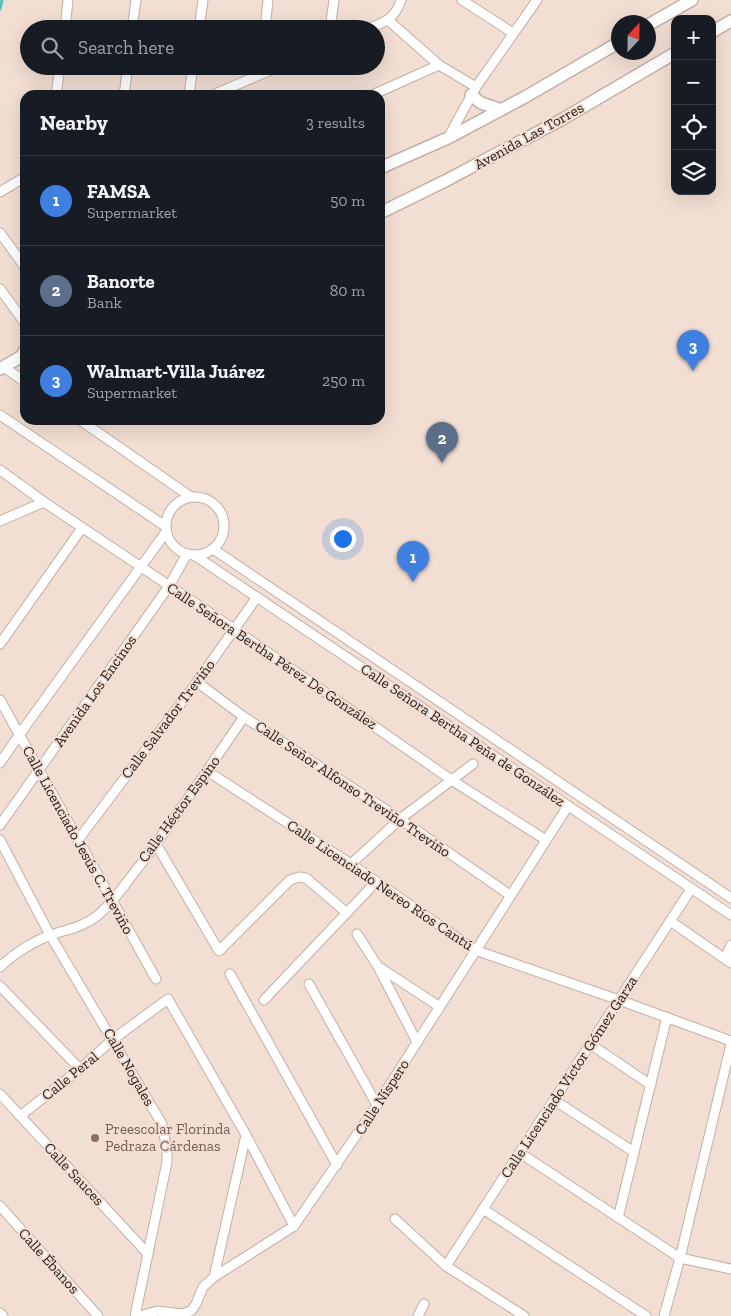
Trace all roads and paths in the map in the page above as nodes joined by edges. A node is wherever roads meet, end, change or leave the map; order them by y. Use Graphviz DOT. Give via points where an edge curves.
graph roads {
  1 [pos="68,0"];
  2 [pos="136,0"];
  3 [pos="203,0"];
  4 [pos="268,0"];
  5 [pos="334,0"];
  6 [pos="400,0"];
  7 [pos="462,0"];
  8 [pos="537,0"];
  9 [pos="692,0"];
  10 [pos="66,20"];
  11 [pos="133,20"];
  12 [pos="200,20"];
  13 [pos="266,20"];
  14 [pos="331,20"];
  15 [pos="656,20"];
  16 [pos="389,21"];
  17 [pos="731,21"];
  18 [pos="385,23"];
  19 [pos="716,30"];
  20 [pos="513,33"];
  21 [pos="611,47"];
  22 [pos="671,55"];
  23 [pos="439,65"];
  24 [pos="59,75"];
  25 [pos="127,75"];
  26 [pos="193,75"];
  27 [pos="253,75"];
  28 [pos="57,90"];
  29 [pos="125,90"];
  30 [pos="191,90"];
  31 [pos="231,90"];
  32 [pos="383,90"];
  33 [pos="473,91"];
  34 [pos="499,110"];
  35 [pos="448,138"];
  36 [pos="385,166"];
  37 [pos="20,180"];
  38 [pos="0,192"];
  39 [pos="385,211"];
  40 [pos="0,233"];
  41 [pos="20,259"];
  42 [pos="0,289"];
  43 [pos="20,316"];
  44 [pos="20,357"];
  45 [pos="2,368"];
  46 [pos="20,379"];
  47 [pos="0,415"];
  48 [pos="87,425"];
  49 [pos="0,470"];
  50 [pos="191,496"];
  51 [pos="44,502"];
  52 [pos="0,521"];
  53 [pos="82,528"];
  54 [pos="166,529"];
  55 [pos="213,549"];
  56 [pos="190,554"];
  57 [pos="142,566"];
  58 [pos="168,586"];
  59 [pos="257,597"];
  60 [pos="234,629"];
  61 [pos="0,644"];
  62 [pos="197,682"];
  63 [pos="0,700"];
  64 [pos="244,717"];
  65 [pos="18,735"];
  66 [pos="0,762"];
  67 [pos="473,764"];
  68 [pos="39,770"];
  69 [pos="207,771"];
  70 [pos="453,781"];
  71 [pos="568,806"];
  72 [pos="400,820"];
  73 [pos="0,825"];
  74 [pos="0,840"];
  75 [pos="78,840"];
  76 [pos="546,840"];
  77 [pos="156,844"];
  78 [pos="656,848"];
  79 [pos="648,860"];
  80 [pos="351,864"];
  81 [pos="376,882"];
  82 [pos="691,889"];
  83 [pos="510,895"];
  84 [pos="731,898"];
  85 [pos="112,900"];
  86 [pos="347,913"];
  87 [pos="731,915"];
  88 [pos="670,922"];
  89 [pos="357,934"];
  90 [pos="50,935"];
  91 [pos="731,945"];
  92 [pos="475,950"];
  93 [pos="728,961"];
  94 [pos="377,965"];
  95 [pos="0,967"];
  96 [pos="230,974"];
  97 [pos="156,979"];
  98 [pos="309,984"];
  99 [pos="0,986"];
  100 [pos="264,1000"];
  101 [pos="619,1000"];
  102 [pos="440,1007"];
  103 [pos="667,1017"];
  104 [pos="112,1040"];
  105 [pos="418,1042"];
  106 [pos="731,1043"];
  107 [pos="590,1044"];
  108 [pos="80,1069"];
  109 [pos="651,1085"];
  110 [pos="0,1094"];
  111 [pos="554,1100"];
  112 [pos="377,1105"];
  113 [pos="20,1116"];
  114 [pos="246,1135"];
  115 [pos="634,1152"];
  116 [pos="520,1153"];
  117 [pos="337,1165"];
  118 [pos="0,1206"];
  119 [pos="483,1209"];
  120 [pos="618,1218"];
  121 [pos="395,1219"];
  122 [pos="294,1226"];
  123 [pos="148,1254"];
  124 [pos="680,1258"];
  125 [pos="446,1266"];
  126 [pos="731,1269"];
  127 [pos="214,1277"];
  128 [pos="424,1304"];
  129 [pos="0,1313"];
  130 [pos="3,1316"];
  131 [pos="98,1316"];
  132 [pos="135,1316"];
  133 [pos="140,1316"];
  134 [pos="418,1316"];
  135 [pos="524,1316"];
  136 [pos="646,1316"];
  137 [pos="664,1316"];
  1 -- 10 [label="street"];
  2 -- 11 [label="street"];
  3 -- 12 [label="street"];
  4 -- 13 [label="street"];
  5 -- 14 [label="street"];
  6 -- 16 [label="street"];
  7 -- 20 [label="street"];
  8 -- 20 [label="street"];
  9 -- 15 [label="street"];
  16 -- 18 [label="street"];
  16 -- 23 [label="street"];
  17 -- 19 [label="street"];
  20 -- 33 [label="street"];
  21 -- 34 [label="street"];
  22 -- 39 [label="street, Avenida Las Torres" via="561,120"];
  23 -- 32 [label="street"];
  23 -- 33 [label="street"];
  24 -- 28 [label="street"];
  25 -- 29 [label="street"];
  26 -- 30 [label="street"];
  27 -- 31 [label="street"];
  33 -- 34 [label="street" via="480,103"];
  33 -- 35 [label="street"];
  34 -- 35 [label="street"];
  35 -- 36 [label="street"];
  37 -- 38 [label="street"];
  40 -- 41 [label="street"];
  42 -- 43 [label="street"];
  44 -- 45 [label="street"];
  45 -- 46 [label="street"];
  47 -- 54 [label="street"];
  48 -- 50 [label="street"];
  49 -- 51 [label="street, Calle Señora Bertha Pérez De González"];
  50 -- 54 [label="street" via="172,507"];
  50 -- 55 [label="street" via="213,503 220,511 224,531"];
  51 -- 52 [label="street"];
  51 -- 53 [label="street, Calle Señora Bertha Pérez De González"];
  53 -- 57 [label="street, Calle Señora Bertha Pérez De González"];
  53 -- 61 [label="street"];
  54 -- 56 [label="street" via="173,546"];
  54 -- 57 [label="street"];
  55 -- 56 [label="street" via="204,554"];
  55 -- 78 [label="street, Calle Señora Bertha Peña de González"];
  56 -- 58 [label="street, Avenida Los Encinos"];
  56 -- 59 [label="street, Calle Señora Bertha Peña de González"];
  57 -- 58 [label="street, Calle Señora Bertha Pérez De González"];
  57 -- 65 [label="street"];
  58 -- 60 [label="street, Calle Señora Bertha Pérez De González"];
  58 -- 68 [label="street, Avenida Los Encinos"];
  59 -- 60 [label="street, Calle Salvador Treviño"];
  59 -- 71 [label="street, Calle Señora Bertha Peña de González"];
  60 -- 62 [label="street, Calle Salvador Treviño"];
  60 -- 70 [label="street, Calle Señora Bertha Pérez De González"];
  62 -- 64 [label="street, Calle Señor Alfonso Treviño Treviño"];
  62 -- 75 [label="street, Calle Salvador Treviño"];
  63 -- 65 [label="street, Calle Licenciado Jesús C. Treviño"];
  64 -- 69 [label="street, Calle Héctor Espino"];
  64 -- 72 [label="street, Calle Señor Alfonso Treviño Treviño"];
  65 -- 66 [label="street"];
  65 -- 68 [label="street, Calle Licenciado Jesús C. Treviño"];
  67 -- 70 [label="street"];
  68 -- 73 [label="street, Avenida Los Encinos"];
  68 -- 75 [label="street, Calle Licenciado Jesús C. Treviño"];
  69 -- 77 [label="street, Calle Héctor Espino"];
  69 -- 80 [label="street, Calle Licenciado Nereo Ríos Cantú"];
  70 -- 72 [label="street"];
  70 -- 76 [label="street, Calle Señora Bertha Pérez De González"];
  71 -- 76 [label="street, Calle Níspero"];
  71 -- 79 [label="street, Calle Señora Bertha Peña de González"];
  72 -- 80 [label="street"];
  72 -- 83 [label="street, Calle Señor Alfonso Treviño Treviño"];
  74 -- 90 [label="street, Calle Nogales"];
  75 -- 85 [label="street, Calle Licenciado Jesús C. Treviño"];
  76 -- 83 [label="street, Calle Níspero"];
  77 -- 85 [label="street, Calle Héctor Espino"];
  77 -- 86 [label="street" via="219,951 295,878 306,878"];
  78 -- 79 [label="street"];
  78 -- 84 [label="street, Calle Señora Bertha Peña de González"];
  79 -- 82 [label="street, Calle Señora Bertha Peña de González"];
  80 -- 81 [label="street, Calle Licenciado Nereo Ríos Cantú"];
  81 -- 86 [label="street"];
  81 -- 92 [label="street, Calle Licenciado Nereo Ríos Cantú"];
  82 -- 87 [label="street, Calle Señora Bertha Peña de González"];
  82 -- 88 [label="street, Calle Licenciado Víctor Gómez Garza"];
  83 -- 92 [label="street, Calle Níspero"];
  85 -- 90 [label="street, Calle Héctor Espino" via="79,927"];
  85 -- 97 [label="street, Calle Licenciado Jesús C. Treviño"];
  86 -- 100 [label="street"];
  88 -- 93 [label="street"];
  88 -- 101 [label="street, Calle Licenciado Víctor Gómez Garza"];
  89 -- 94 [label="street"];
  90 -- 95 [label="street, Calle Héctor Espino"];
  90 -- 104 [label="street, Calle Nogales"];
  91 -- 93 [label="street"];
  92 -- 101 [label="street, Calle Licenciado Nereo Ríos Cantú"];
  92 -- 102 [label="street, Calle Níspero"];
  94 -- 102 [label="street"];
  94 -- 105 [label="street"];
  96 -- 117 [label="street"];
  98 -- 112 [label="street"];
  99 -- 108 [label="street"];
  101 -- 103 [label="street, Calle Licenciado Nereo Ríos Cantú"];
  101 -- 107 [label="street, Calle Licenciado Víctor Gómez Garza"];
  102 -- 105 [label="street, Calle Níspero"];
  103 -- 106 [label="street, Calle Licenciado Nereo Ríos Cantú"];
  103 -- 109 [label="street"];
  104 -- 108 [label="street, Calle Peral"];
  104 -- 114 [label="street, Calle Peral" via="168,999"];
  104 -- 123 [label="street, Calle Nogales" via="162,1124 168,1151"];
  105 -- 112 [label="street, Calle Níspero"];
  106 -- 124 [label="street"];
  107 -- 109 [label="street"];
  107 -- 111 [label="street, Calle Licenciado Víctor Gómez Garza"];
  108 -- 113 [label="street, Calle Peral"];
  109 -- 115 [label="street"];
  110 -- 113 [label="street, Calle Sauces"];
  111 -- 115 [label="street"];
  111 -- 116 [label="street, Calle Licenciado Víctor Gómez Garza"];
  112 -- 117 [label="street, Calle Níspero"];
  113 -- 123 [label="street, Calle Sauces"];
  114 -- 122 [label="street"];
  114 -- 127 [label="street"];
  115 -- 120 [label="street"];
  116 -- 119 [label="street, Calle Licenciado Víctor Gómez Garza"];
  116 -- 120 [label="street"];
  117 -- 122 [label="street, Calle Níspero"];
  118 -- 131 [label="street, Calle Ébanos"];
  119 -- 125 [label="street, Calle Licenciado Víctor Gómez Garza"];
  119 -- 136 [label="street"];
  120 -- 124 [label="street"];
  121 -- 125 [label="street"];
  122 -- 127 [label="street, Calle Níspero"];
  123 -- 132 [label="street, Calle Nogales"];
  124 -- 126 [label="street"];
  124 -- 137 [label="street"];
  125 -- 135 [label="street"];
  127 -- 133 [label="street, Calle Níspero" via="203,1287 191,1311 182,1314 158,1311"];
  128 -- 134 [label="street"];
  129 -- 130 [label="street"];
}
